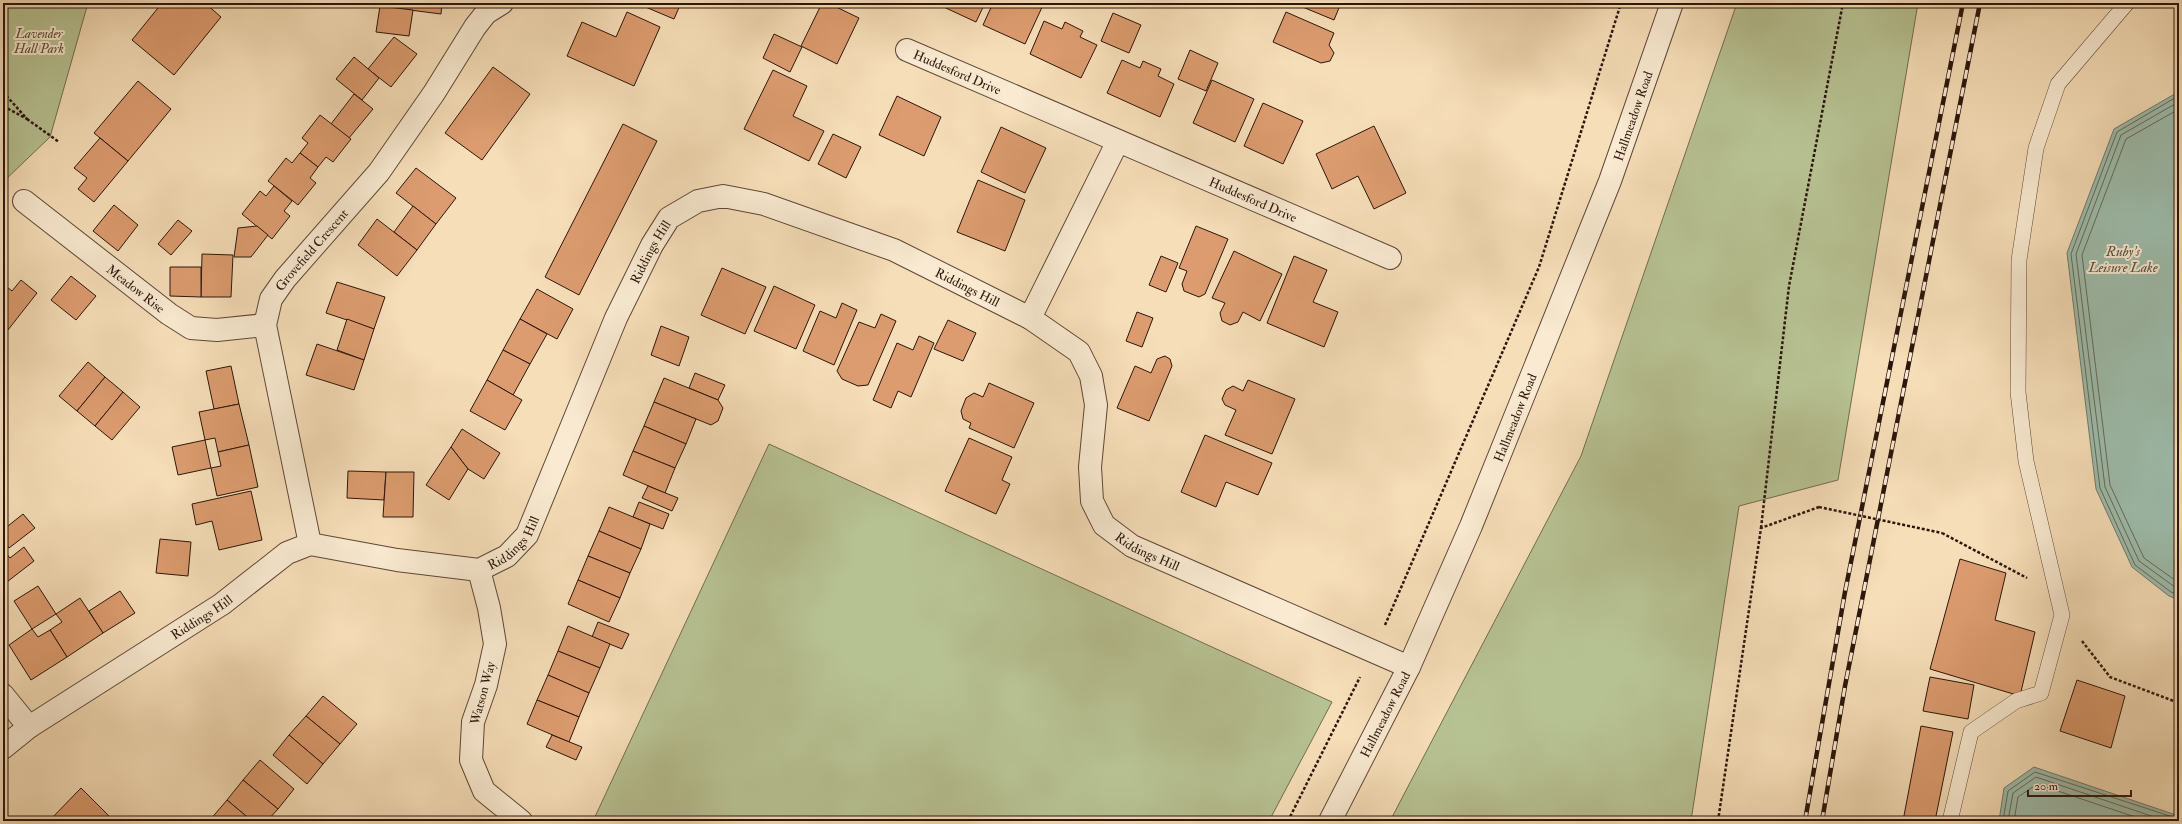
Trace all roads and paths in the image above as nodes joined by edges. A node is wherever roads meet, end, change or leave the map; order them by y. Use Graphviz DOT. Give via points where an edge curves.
graph roads {
  1 [pos="502,3"];
  2 [pos="1621,3"];
  3 [pos="1672,3"];
  4 [pos="1843,3"];
  5 [pos="2127,3"];
  6 [pos="907,50"];
  7 [pos="3,92"];
  8 [pos="3,106"];
  9 [pos="27,119"];
  10 [pos="1118,141"];
  11 [pos="59,142"];
  12 [pos="24,202"];
  13 [pos="1390,258"];
  14 [pos="1030,318"];
  15 [pos="265,325"];
  16 [pos="1761,528"];
  17 [pos="1942,533"];
  18 [pos="310,544"];
  19 [pos="479,570"];
  20 [pos="1373,651"];
  21 [pos="1409,667"];
  22 [pos="3,694"];
  23 [pos="28,727"];
  24 [pos="3,748"];
  25 [pos="521,821"];
  26 [pos="1288,821"];
  27 [pos="1330,821"];
  28 [pos="1718,821"];
  29 [pos="1950,821"];
  1 -- 15 [label="street, Grovefield Crescent" via="486,12 475,27 434,93 379,172 285,279 271,299"];
  2 -- 20 [label="path" via="1539,267"];
  3 -- 21 [label="street, Hallmeadow Road" via="1610,182 1471,526"];
  4 -- 16 [label="path" via="1789,286"];
  5 -- 29 [label="lane" via="2058,84 2036,148 2019,260 2019,400 2026,460 2062,615 2041,693 2016,701 1971,732"];
  6 -- 10 [label="street, Huddesford Drive"];
  7 -- 9 [label="path"];
  8 -- 9 [label="path"];
  9 -- 11 [label="path"];
  10 -- 13 [label="street, Huddesford Drive"];
  10 -- 14 [label="street"];
  12 -- 15 [label="street, Meadow Rise" via="190,328 217,330"];
  14 -- 19 [label="street, Riddings Hill" via="894,250 764,204 723,196 698,201 669,218 652,245 616,318 527,535 507,556"];
  14 -- 20 [label="street, Riddings Hill" via="1079,352 1091,376 1096,405 1090,467 1092,501 1104,525 1132,546"];
  15 -- 18 [label="street, Grovefield Crescent"];
  16 -- 17 [label="path, bridge" via="1819,507"];
  16 -- 28 [label="path"];
  18 -- 19 [label="street, Riddings Hill" via="397,560"];
  18 -- 23 [label="street, Riddings Hill" via="287,553 222,604"];
  19 -- 25 [label="street, Watson Way" via="495,644 486,685 473,722 471,760 484,791"];
  20 -- 21 [label="street, Riddings Hill"];
  20 -- 26 [label="path"];
  21 -- 27 [label="street, Hallmeadow Road"];
  22 -- 23 [label="street"];
  23 -- 24 [label="street, Riddings Hill"];
}
